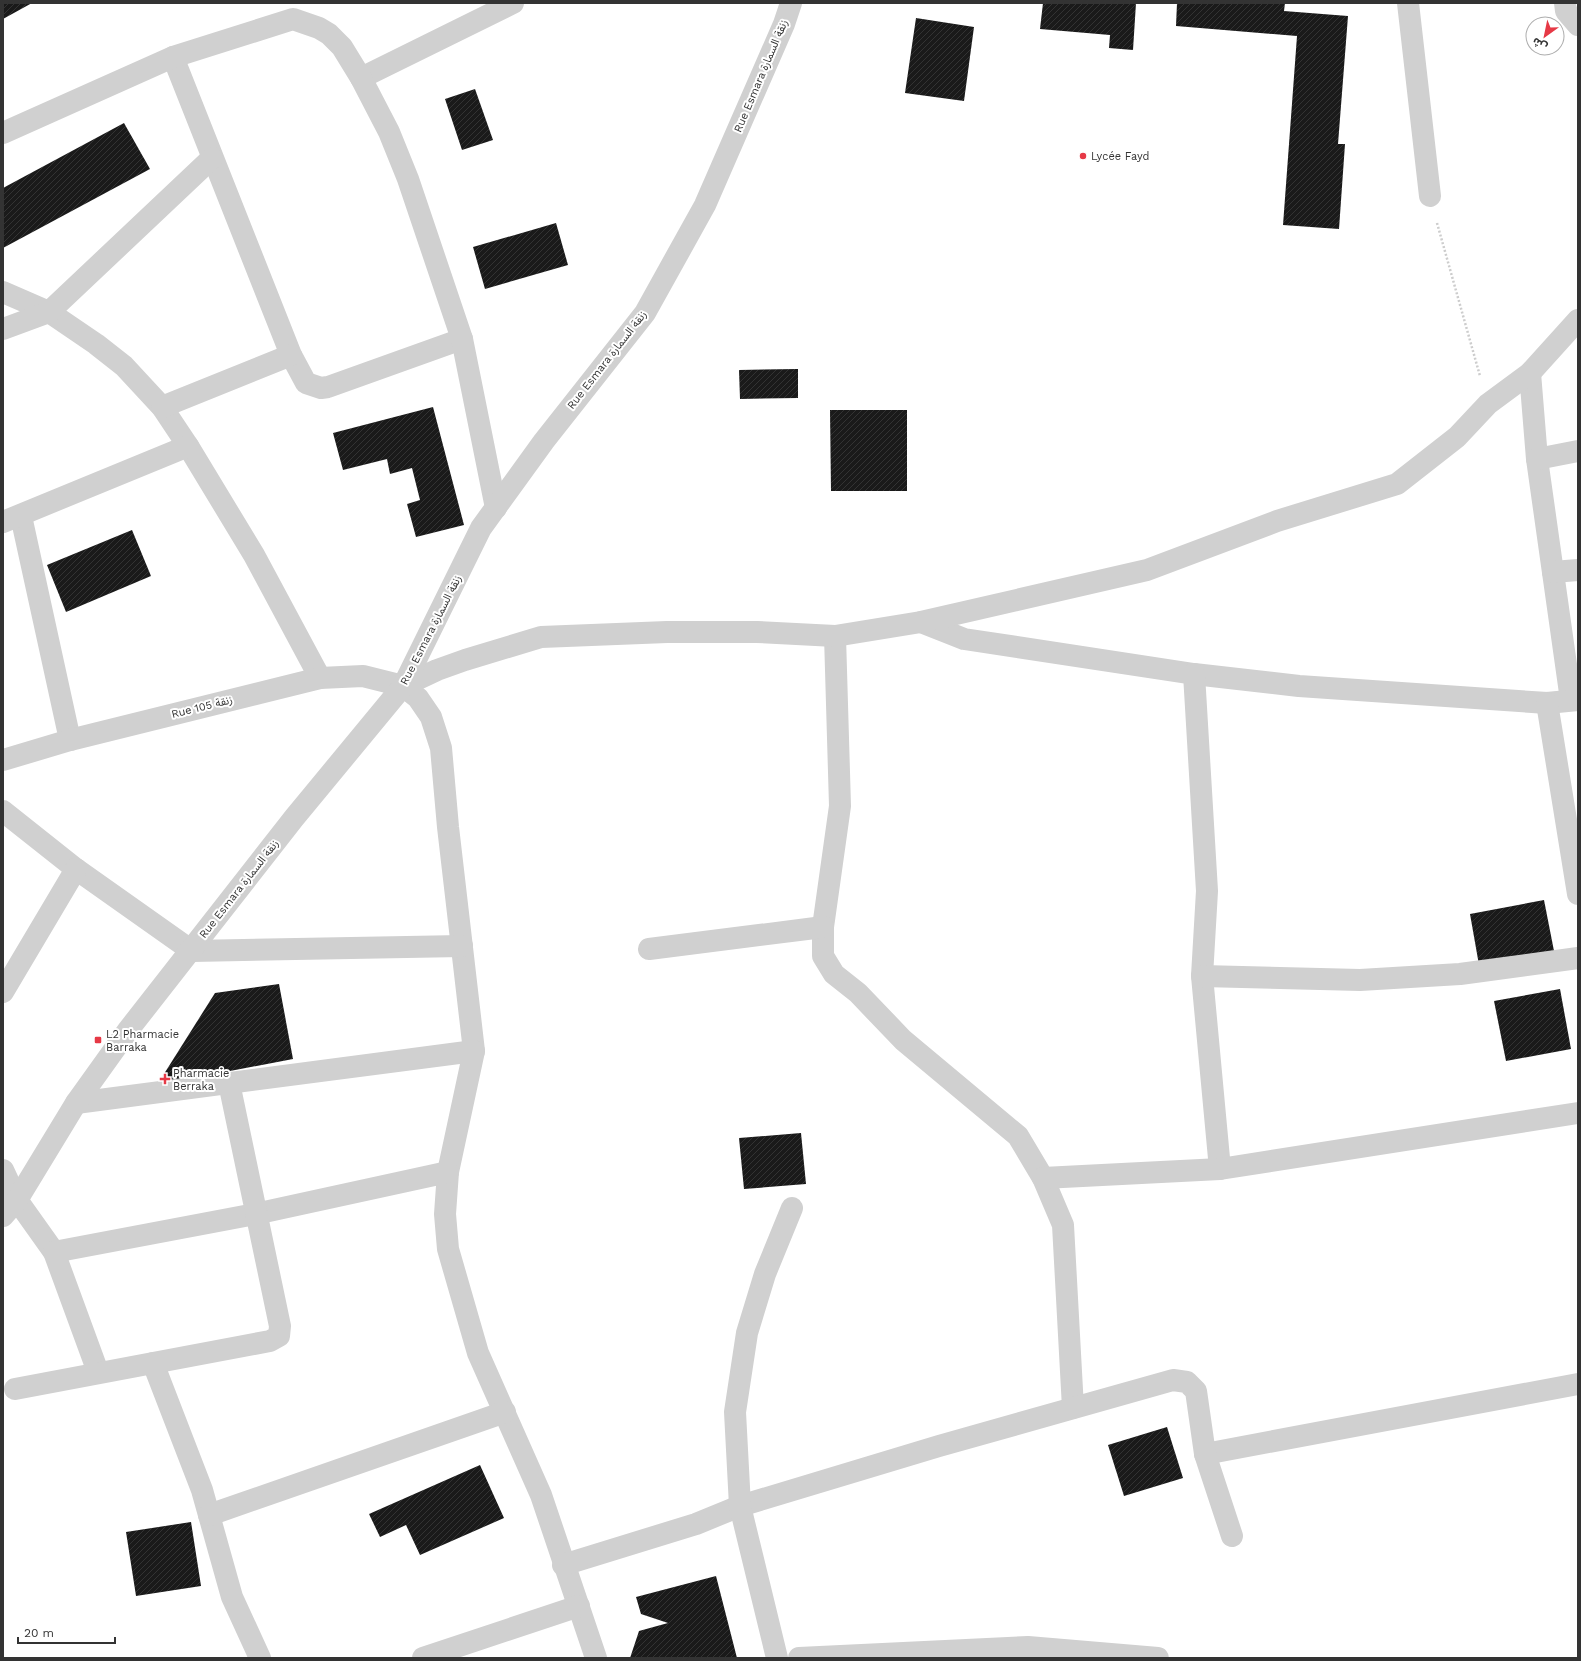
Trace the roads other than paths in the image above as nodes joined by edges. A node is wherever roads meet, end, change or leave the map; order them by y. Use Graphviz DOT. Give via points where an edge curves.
graph roads {
  1 [pos="513,3"];
  2 [pos="791,3"];
  3 [pos="1408,3"];
  4 [pos="1565,3"];
  5 [pos="1578,25"];
  6 [pos="173,57"];
  7 [pos="361,78"];
  8 [pos="3,133"];
  9 [pos="212,158"];
  10 [pos="1430,196"];
  11 [pos="3,292"];
  12 [pos="49,312"];
  13 [pos="1577,322"];
  14 [pos="3,329"];
  15 [pos="462,339"];
  16 [pos="291,355"];
  17 [pos="1530,373"];
  18 [pos="162,407"];
  19 [pos="188,446"];
  20 [pos="1578,450"];
  21 [pos="1537,459"];
  22 [pos="496,508"];
  23 [pos="12,519"];
  24 [pos="1578,570"];
  25 [pos="1553,572"];
  26 [pos="921,622"];
  27 [pos="835,636"];
  28 [pos="1194,674"];
  29 [pos="320,678"];
  30 [pos="403,686"];
  31 [pos="1575,700"];
  32 [pos="1547,703"];
  33 [pos="70,740"];
  34 [pos="3,760"];
  35 [pos="3,811"];
  36 [pos="76,869"];
  37 [pos="1578,894"];
  38 [pos="823,927"];
  39 [pos="462,946"];
  40 [pos="649,949"];
  41 [pos="192,951"];
  42 [pos="1578,958"];
  43 [pos="1202,976"];
  44 [pos="3,992"];
  45 [pos="474,1051"];
  46 [pos="229,1083"];
  47 [pos="76,1103"];
  48 [pos="1578,1113"];
  49 [pos="1220,1169"];
  50 [pos="3,1170"];
  51 [pos="448,1172"];
  52 [pos="1043,1178"];
  53 [pos="17,1200"];
  54 [pos="792,1208"];
  55 [pos="255,1214"];
  56 [pos="3,1216"];
  57 [pos="54,1252"];
  58 [pos="153,1363"];
  59 [pos="98,1372"];
  60 [pos="1578,1384"];
  61 [pos="14,1388"];
  62 [pos="1073,1408"];
  63 [pos="505,1412"];
  64 [pos="1205,1454"];
  65 [pos="740,1506"];
  66 [pos="209,1515"];
  67 [pos="1232,1536"];
  68 [pos="564,1565"];
  69 [pos="579,1606"];
  70 [pos="1029,1653"];
  71 [pos="260,1658"];
  72 [pos="423,1658"];
  73 [pos="596,1658"];
  74 [pos="776,1658"];
  75 [pos="799,1658"];
  76 [pos="1158,1658"];
  1 -- 7 [label="street"];
  2 -- 22 [label="street, Rue Esmara زنقة السمارة" via="705,205 645,313 544,441"];
  3 -- 10 [label="street"];
  4 -- 5 [label="street" via="1566,11"];
  6 -- 7 [label="street" via="293,19 329,34 342,47"];
  6 -- 8 [label="street"];
  6 -- 9 [label="street"];
  7 -- 15 [label="street" via="389,132 408,179"];
  9 -- 12 [label="street"];
  9 -- 16 [label="street"];
  11 -- 12 [label="street"];
  12 -- 14 [label="street"];
  12 -- 18 [label="street" via="124,366"];
  13 -- 17 [label="street"];
  15 -- 16 [label="street" via="321,388 306,383"];
  15 -- 22 [label="street"];
  16 -- 18 [label="street"];
  17 -- 21 [label="street"];
  17 -- 26 [label="street" via="1488,404 1458,437 1397,484 1277,521 1147,570"];
  18 -- 19 [label="street"];
  19 -- 23 [label="street"];
  19 -- 29 [label="street" via="254,555"];
  20 -- 21 [label="street"];
  21 -- 25 [label="street"];
  22 -- 30 [label="street, Rue Esmara زنقة السمارة" via="481,528"];
  23 -- 33 [label="street"];
  24 -- 25 [label="street"];
  25 -- 31 [label="street"];
  26 -- 27 [label="street"];
  26 -- 28 [label="street" via="964,639"];
  27 -- 30 [label="street" via="757,632 666,632 541,637 465,660"];
  27 -- 38 [label="street" via="840,806"];
  28 -- 32 [label="street" via="1299,686"];
  28 -- 43 [label="street" via="1207,891"];
  29 -- 30 [label="street, Rue 105 زنقة" via="363,676"];
  29 -- 33 [label="street, Rue 105 زنقة"];
  30 -- 39 [label="street" via="418,698 432,717 441,748"];
  30 -- 41 [label="street, Rue Esmara زنقة السمارة" via="294,818"];
  31 -- 32 [label="street"];
  32 -- 37 [label="street"];
  33 -- 34 [label="street, Rue 105 زنقة"];
  35 -- 36 [label="street"];
  36 -- 41 [label="street"];
  36 -- 44 [label="street"];
  38 -- 40 [label="street"];
  38 -- 52 [label="street" via="823,956 834,974 858,993 903,1040 1018,1136"];
  39 -- 41 [label="street"];
  39 -- 45 [label="street"];
  41 -- 47 [label="street, Rue Esmara زنقة السمارة" via="129,1029"];
  42 -- 43 [label="street" via="1460,974 1360,980"];
  43 -- 49 [label="street"];
  45 -- 46 [label="street"];
  45 -- 51 [label="street"];
  46 -- 47 [label="street"];
  46 -- 55 [label="street"];
  47 -- 53 [label="street, Rue Esmara زنقة السمارة"];
  48 -- 49 [label="street"];
  49 -- 52 [label="street"];
  50 -- 53 [label="street"];
  51 -- 55 [label="street"];
  51 -- 63 [label="street" via="445,1214 448,1249 478,1352"];
  52 -- 62 [label="street" via="1064,1225"];
  53 -- 56 [label="street, Rue Esmara زنقة السمارة"];
  53 -- 57 [label="street"];
  54 -- 65 [label="street" via="766,1274 748,1333 736,1412"];
  55 -- 57 [label="street"];
  55 -- 58 [label="street" via="280,1326 279,1336 270,1341"];
  57 -- 59 [label="street"];
  58 -- 59 [label="street"];
  58 -- 66 [label="street" via="202,1490"];
  59 -- 61 [label="street"];
  60 -- 64 [label="street"];
  62 -- 64 [label="street" via="1173,1380 1187,1382 1196,1391"];
  62 -- 65 [label="street"];
  63 -- 66 [label="street"];
  63 -- 68 [label="street" via="541,1495"];
  64 -- 67 [label="street"];
  65 -- 68 [label="street" via="696,1524"];
  65 -- 74 [label="street"];
  66 -- 71 [label="street" via="232,1597"];
  68 -- 69 [label="street"];
  69 -- 72 [label="street"];
  69 -- 73 [label="street"];
  70 -- 75 [label="street"];
  70 -- 76 [label="street"];
}
